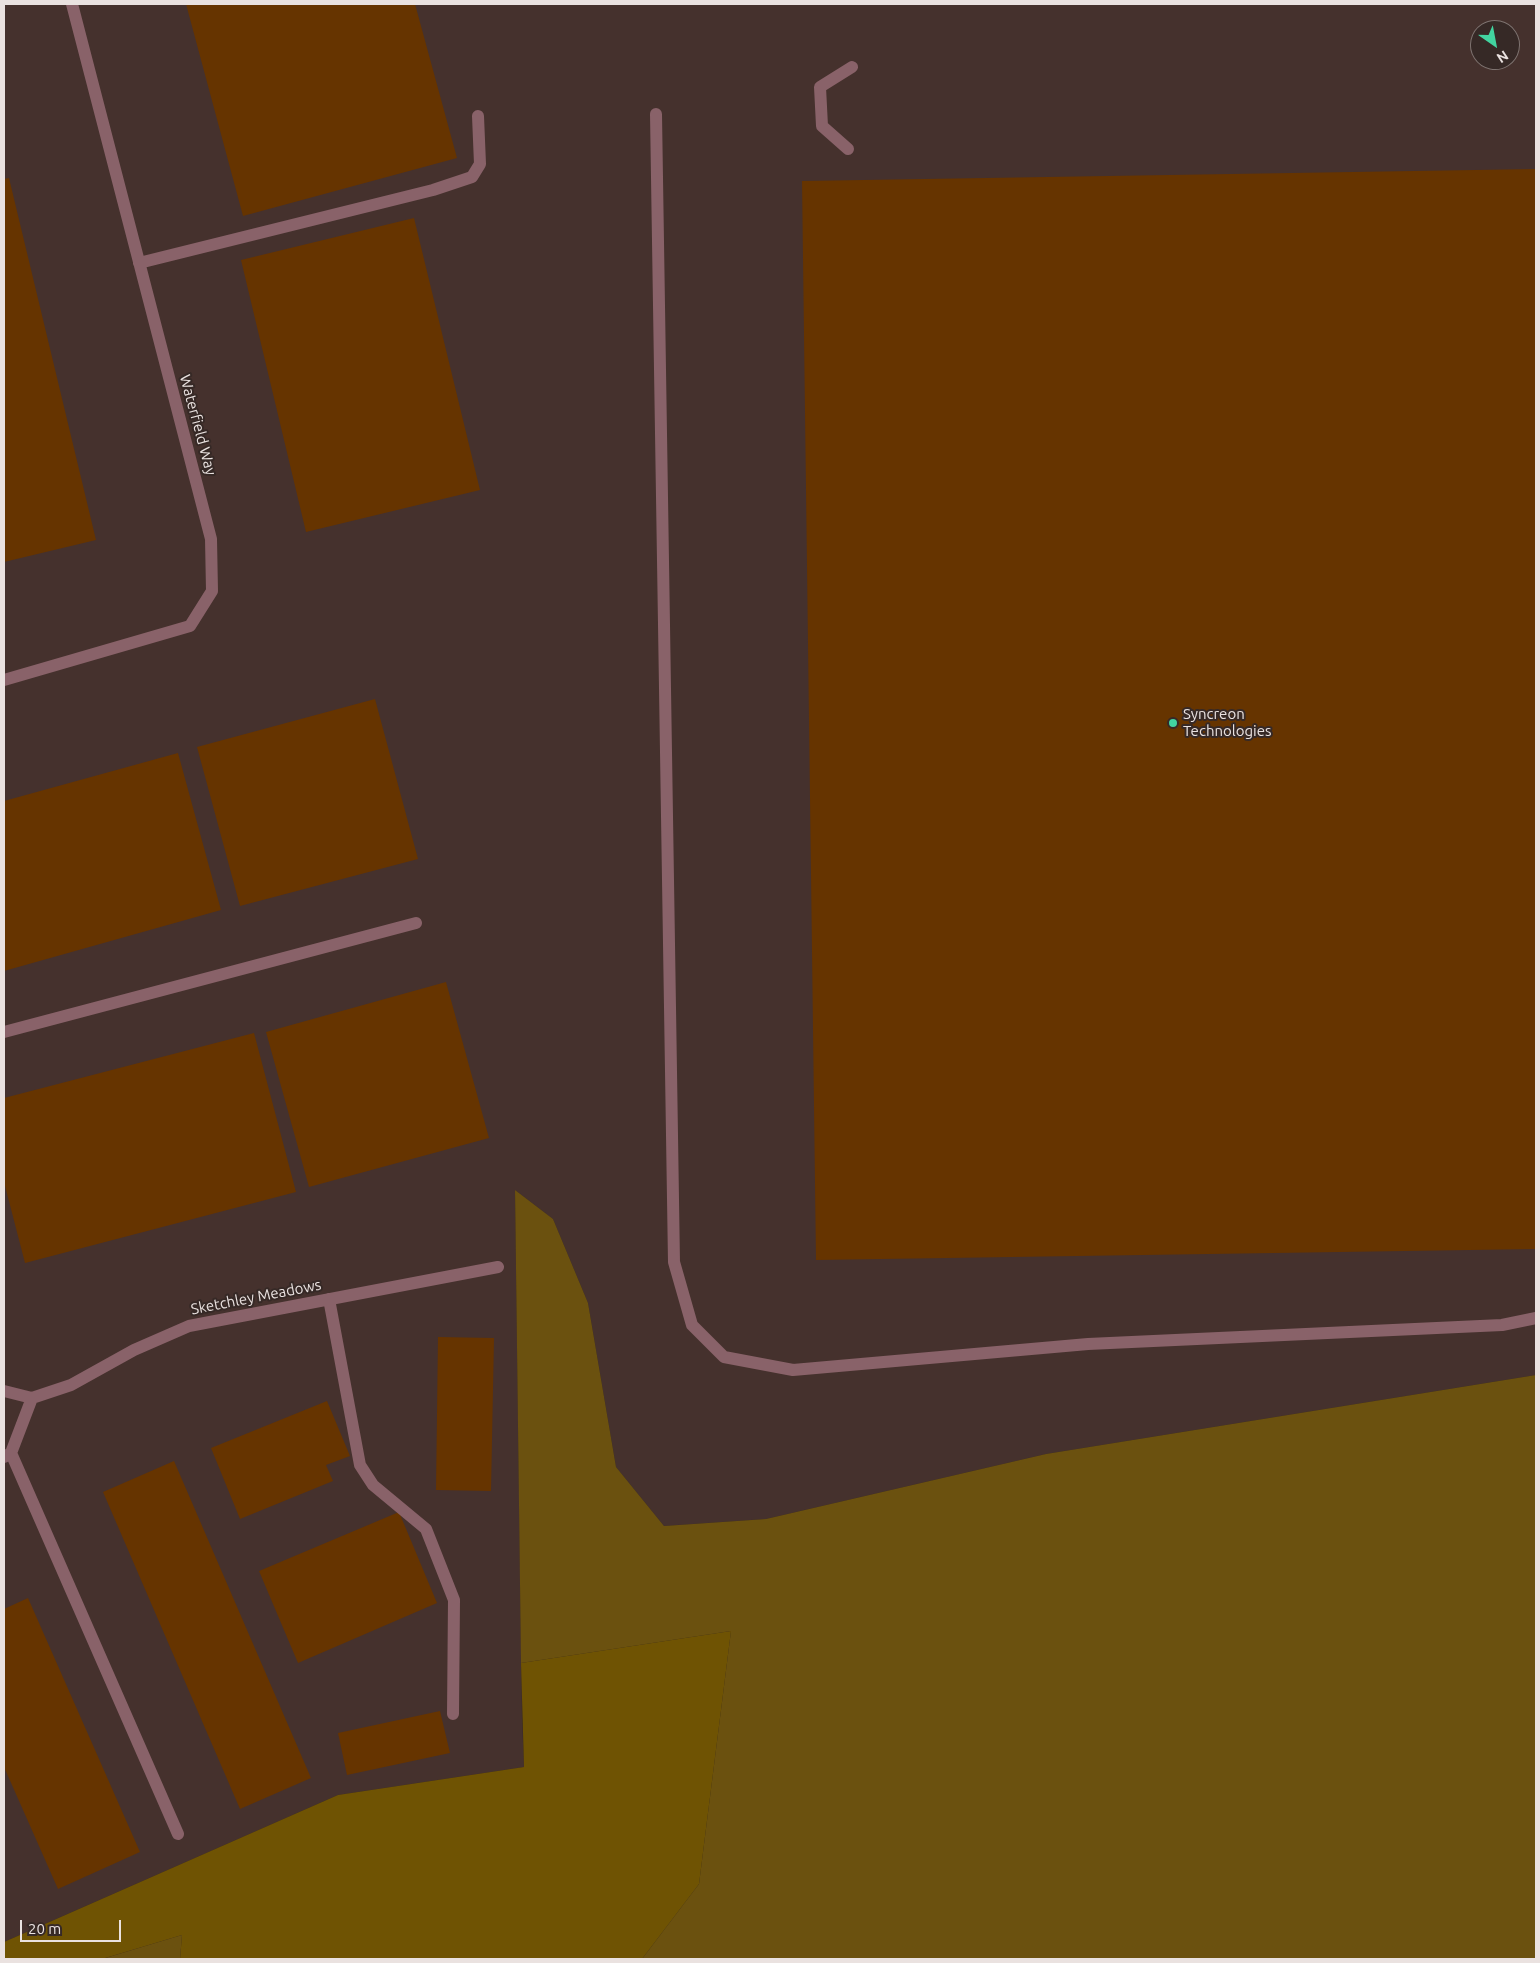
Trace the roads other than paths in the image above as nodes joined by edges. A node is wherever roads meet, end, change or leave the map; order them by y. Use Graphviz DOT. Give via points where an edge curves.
graph roads {
  1 [pos="72,4"];
  2 [pos="852,67"];
  3 [pos="656,114"];
  4 [pos="478,116"];
  5 [pos="848,149"];
  6 [pos="138,262"];
  7 [pos="4,680"];
  8 [pos="416,923"];
  9 [pos="4,1032"];
  10 [pos="498,1267"];
  11 [pos="329,1299"];
  12 [pos="1536,1318"];
  13 [pos="4,1391"];
  14 [pos="32,1398"];
  15 [pos="7,1455"];
  16 [pos="453,1714"];
  17 [pos="178,1834"];
  1 -- 6 [label="street, Waterfield Way"];
  2 -- 5 [label="street" via="820,87 822,126"];
  3 -- 12 [label="street" via="674,1262 692,1325 724,1357 793,1370 1088,1344 1502,1325"];
  4 -- 6 [label="street" via="480,164 472,177 432,190"];
  6 -- 7 [label="street, Waterfield Way" via="211,539 212,591 190,626"];
  8 -- 9 [label="street"];
  10 -- 11 [label="street, Sketchley Meadows"];
  11 -- 14 [label="street, Sketchley Meadows" via="189,1326 134,1350 70,1385"];
  11 -- 16 [label="street" via="360,1465 373,1485 426,1529 454,1600"];
  13 -- 14 [label="street"];
  14 -- 15 [label="street"];
  15 -- 17 [label="street"];
}
